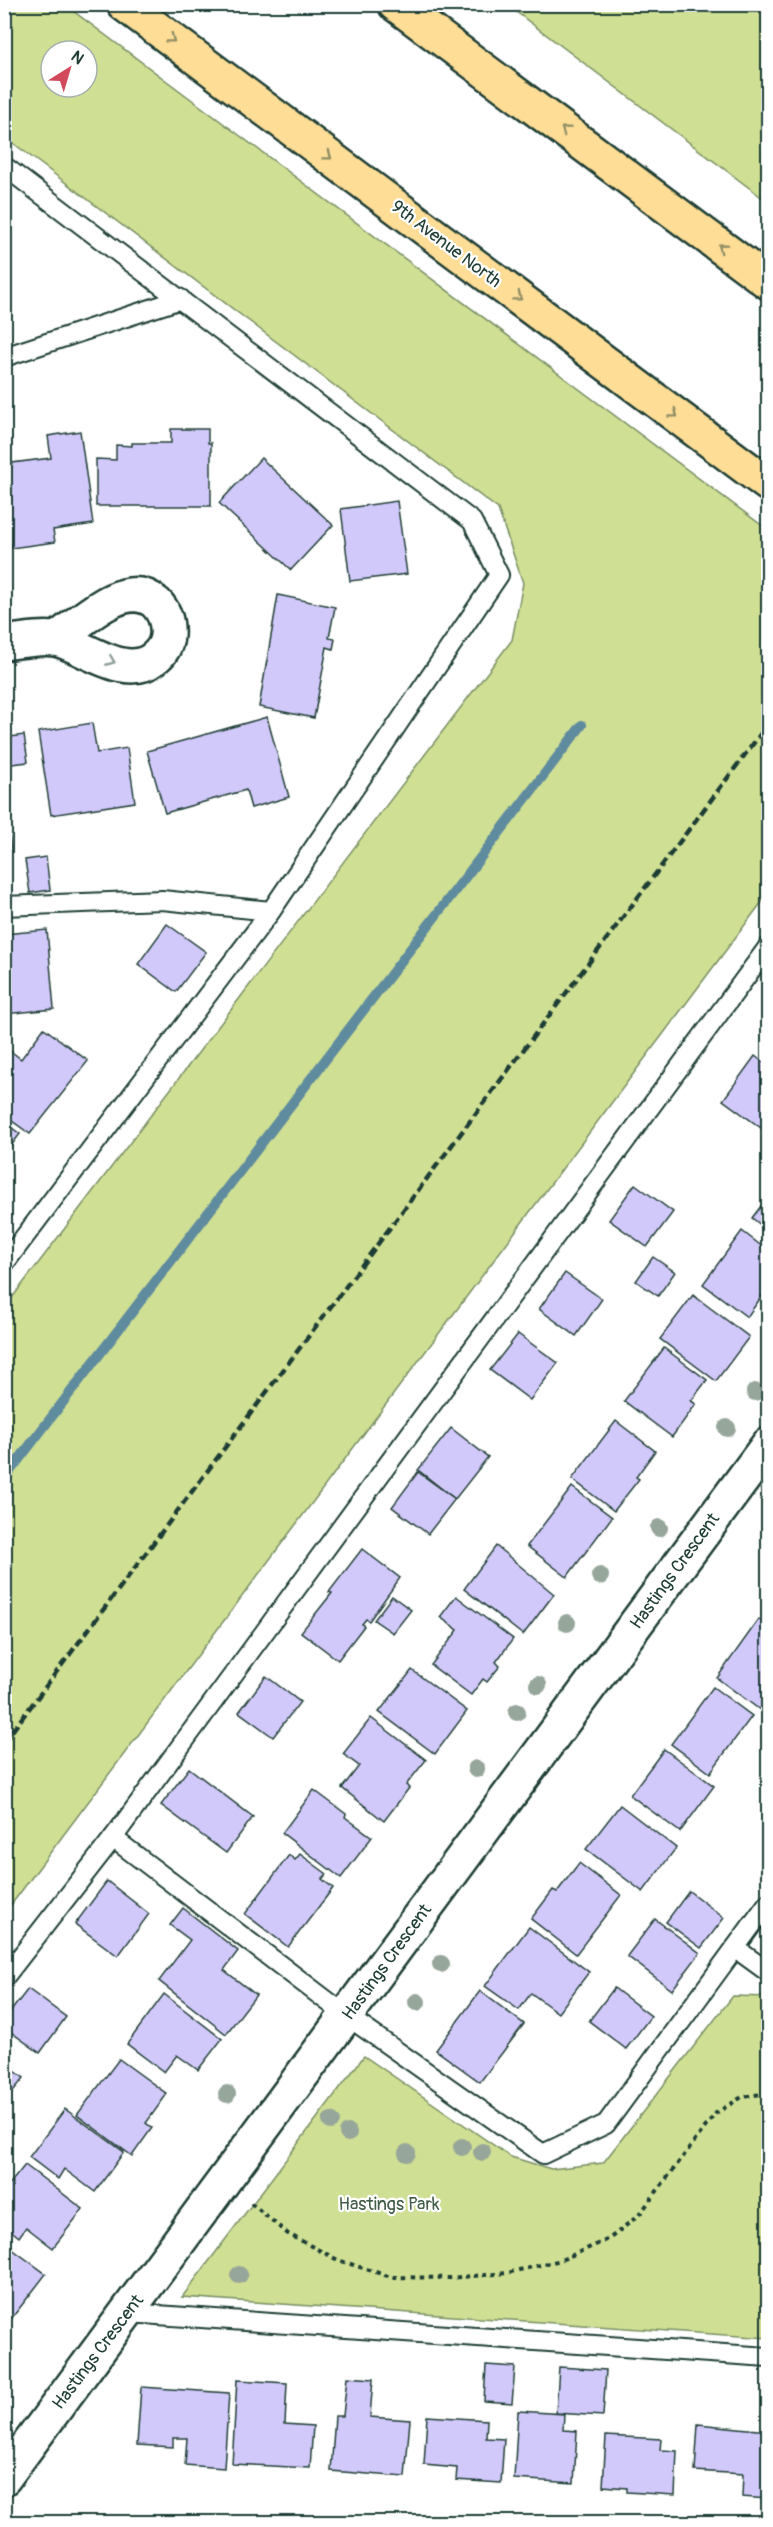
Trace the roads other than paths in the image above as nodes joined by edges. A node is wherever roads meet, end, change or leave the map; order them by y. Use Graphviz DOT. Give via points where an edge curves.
graph roads {
  1 [pos="124,4"];
  2 [pos="395,4"];
  3 [pos="4,166"];
  4 [pos="768,282"];
  5 [pos="181,299"];
  6 [pos="4,357"];
  7 [pos="768,484"];
  8 [pos="57,639"];
  9 [pos="4,643"];
  10 [pos="4,906"];
  11 [pos="271,911"];
  12 [pos="768,947"];
  13 [pos="4,1264"];
  14 [pos="768,1444"];
  15 [pos="113,1838"];
  16 [pos="768,1903"];
  17 [pos="735,1948"];
  18 [pos="768,1972"];
  19 [pos="4,1977"];
  20 [pos="346,2016"];
  21 [pos="128,2313"];
  22 [pos="768,2356"];
  23 [pos="4,2478"];
  1 -- 7 [label="main road, 9th Avenue North, one-way"];
  4 -- 2 [label="main road, one-way"];
  3 -- 5 [label="lane"];
  5 -- 6 [label="lane"];
  5 -- 11 [label="lane" via="472,521 499,575"];
  8 -- 9 [label="street"];
  10 -- 11 [label="lane" via="162,900"];
  11 -- 13 [label="lane"];
  12 -- 15 [label="lane"];
  14 -- 20 [label="street, Hastings Crescent"];
  15 -- 19 [label="lane"];
  15 -- 20 [label="lane"];
  16 -- 17 [label="lane"];
  17 -- 18 [label="lane"];
  17 -- 20 [label="lane" via="606,2124 543,2154"];
  20 -- 21 [label="street, Hastings Crescent"];
  21 -- 22 [label="lane"];
  21 -- 23 [label="street, Hastings Crescent"];
}
